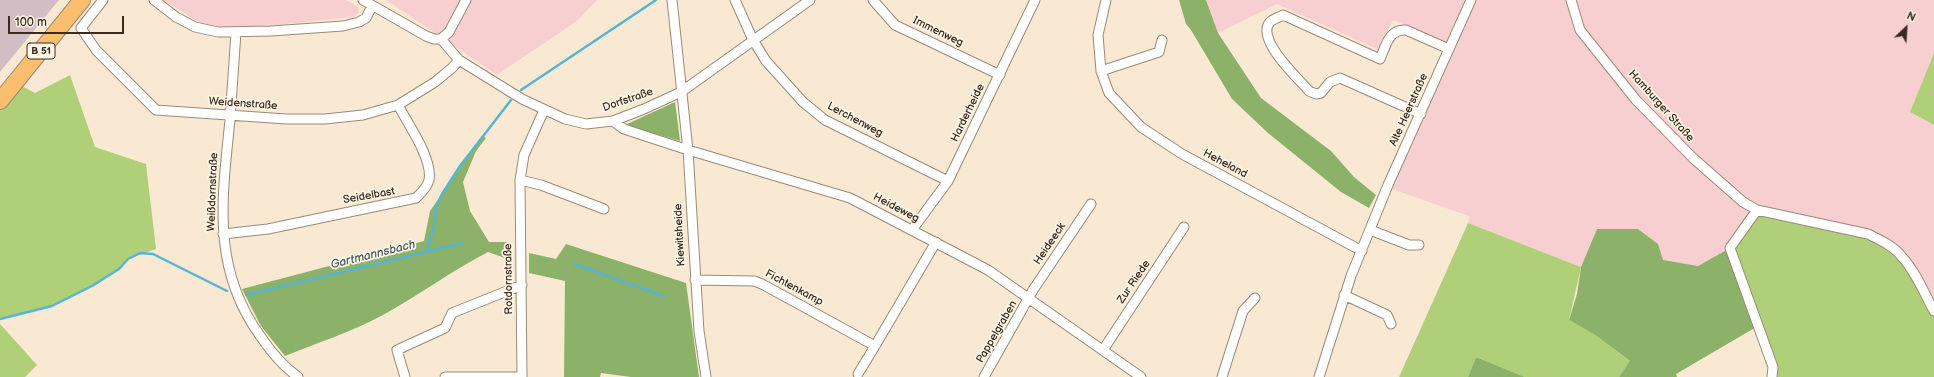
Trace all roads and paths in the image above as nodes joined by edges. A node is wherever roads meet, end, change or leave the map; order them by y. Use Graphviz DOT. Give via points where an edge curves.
graph roads {
  1 [pos="70,0"];
  2 [pos="82,0"];
  3 [pos="103,0"];
  4 [pos="154,0"];
  5 [pos="363,0"];
  6 [pos="466,0"];
  7 [pos="672,0"];
  8 [pos="735,0"];
  9 [pos="810,0"];
  10 [pos="873,0"];
  11 [pos="1035,0"];
  12 [pos="1106,0"];
  13 [pos="1471,0"];
  14 [pos="1571,0"];
  15 [pos="372,6"];
  16 [pos="236,32"];
  17 [pos="441,39"];
  18 [pos="753,40"];
  19 [pos="1162,40"];
  20 [pos="1448,49"];
  21 [pos="459,60"];
  22 [pos="1101,71"];
  23 [pos="1000,75"];
  24 [pos="0,85"];
  25 [pos="681,92"];
  26 [pos="0,101"];
  27 [pos="398,105"];
  28 [pos="544,110"];
  29 [pos="1421,114"];
  30 [pos="230,115"];
  31 [pos="613,121"];
  32 [pos="688,150"];
  33 [pos="520,180"];
  34 [pos="948,181"];
  35 [pos="1091,204"];
  36 [pos="604,209"];
  37 [pos="1757,210"];
  38 [pos="1184,227"];
  39 [pos="912,230"];
  40 [pos="1370,230"];
  41 [pos="223,234"];
  42 [pos="936,242"];
  43 [pos="1419,245"];
  44 [pos="1362,251"];
  45 [pos="694,280"];
  46 [pos="522,285"];
  47 [pos="1344,295"];
  48 [pos="1030,298"];
  49 [pos="1255,298"];
  50 [pos="1934,311"];
  51 [pos="1390,324"];
  52 [pos="875,346"];
  53 [pos="1103,350"];
  54 [pos="858,374"];
  55 [pos="298,377"];
  56 [pos="405,377"];
  57 [pos="444,377"];
  58 [pos="520,377"];
  59 [pos="706,377"];
  60 [pos="984,377"];
  61 [pos="1141,377"];
  62 [pos="1222,377"];
  63 [pos="1319,377"];
  64 [pos="1772,377"];
  1 -- 24 [label="highway, B 51"];
  2 -- 26 [label="highway, B 51"];
  3 -- 30 [label="street, Weidenstraße" via="81,28 96,50 156,110"];
  4 -- 16 [label="street" via="176,17 195,27 218,32"];
  5 -- 15 [label="street"];
  6 -- 17 [label="street" via="449,32"];
  7 -- 25 [label="street, Kiewitsheide"];
  8 -- 18 [label="street, Lerchenweg"];
  9 -- 18 [label="street, Dorfstraße"];
  10 -- 23 [label="street, Immenweg" via="895,25"];
  11 -- 23 [label="street, Harderheide"];
  12 -- 22 [label="street, Heheland" via="1098,35"];
  13 -- 20 [label="street, Alte Heerstraße"];
  14 -- 37 [label="street, Hamburger Straße" via="1580,30 1636,100 1692,158 1743,202"];
  15 -- 16 [label="street" via="366,18 343,26"];
  15 -- 17 [label="street" via="426,36"];
  16 -- 30 [label="street, Weißdornstraße"];
  17 -- 21 [label="street, Dorfstraße"];
  18 -- 25 [label="street, Dorfstraße"];
  18 -- 34 [label="street, Lerchenweg" via="766,61 803,102 825,120"];
  19 -- 22 [label="street" via="1159,52"];
  20 -- 29 [label="street, Alte Heerstraße"];
  20 -- 29 [label="street" via="1406,30 1398,30 1391,34 1380,59 1284,15 1270,22 1266,30 1270,46 1309,91 1321,93 1330,82 1340,78"];
  21 -- 27 [label="street, Weidenstraße" via="435,82"];
  21 -- 28 [label="street, Dorfstraße"];
  22 -- 44 [label="street, Heheland" via="1109,93 1141,127 1182,154"];
  23 -- 34 [label="street, Harderheide"];
  25 -- 31 [label="street, Dorfstraße"];
  25 -- 32 [label="street, Kiewitsheide"];
  27 -- 30 [label="street, Weidenstraße" via="363,115 325,119"];
  27 -- 41 [label="street, Seidelbast" via="429,167 428,181 416,198 268,229"];
  28 -- 31 [label="street, Dorfstraße" via="586,124"];
  28 -- 33 [label="street, Rotdornstraße" via="524,155"];
  29 -- 40 [label="street, Alte Heerstraße"];
  30 -- 41 [label="street, Weißdornstraße" via="223,190"];
  31 -- 32 [label="street, Heideweg" via="624,129"];
  32 -- 39 [label="street, Heideweg" via="850,198"];
  32 -- 45 [label="street, Kiewitsheide"];
  33 -- 36 [label="street" via="541,185"];
  33 -- 46 [label="street, Rotdornstraße"];
  34 -- 39 [label="street, Harderheide"];
  35 -- 48 [label="street, Heideeck"];
  37 -- 50 [label="street, Hamburger Straße" via="1868,234 1884,242 1902,256"];
  37 -- 64 [label="street" via="1730,248 1773,367"];
  38 -- 53 [label="street, Zur Riede"];
  39 -- 42 [label="street, Heideweg"];
  40 -- 43 [label="street" via="1409,245"];
  40 -- 44 [label="street, Alte Heerstraße"];
  41 -- 55 [label="street, Weißdornstraße" via="233,286 249,320 269,349"];
  42 -- 48 [label="street, Heideweg" via="988,270"];
  42 -- 52 [label="street"];
  44 -- 47 [label="street, Alte Heerstraße"];
  45 -- 52 [label="street, Fichtenkamp" via="754,281"];
  45 -- 59 [label="street, Kiewitsheide"];
  46 -- 56 [label="street" via="452,313 445,328 397,350"];
  46 -- 58 [label="street, Rotdornstraße"];
  47 -- 51 [label="street" via="1387,315"];
  47 -- 63 [label="street, Alte Heerstraße"];
  48 -- 53 [label="street, Heideweg"];
  48 -- 60 [label="street, Pappelgraben"];
  49 -- 62 [label="street" via="1243,311"];
  52 -- 54 [label="street"];
  53 -- 61 [label="street, Heideweg"];
  57 -- 58 [label="street"];
}
